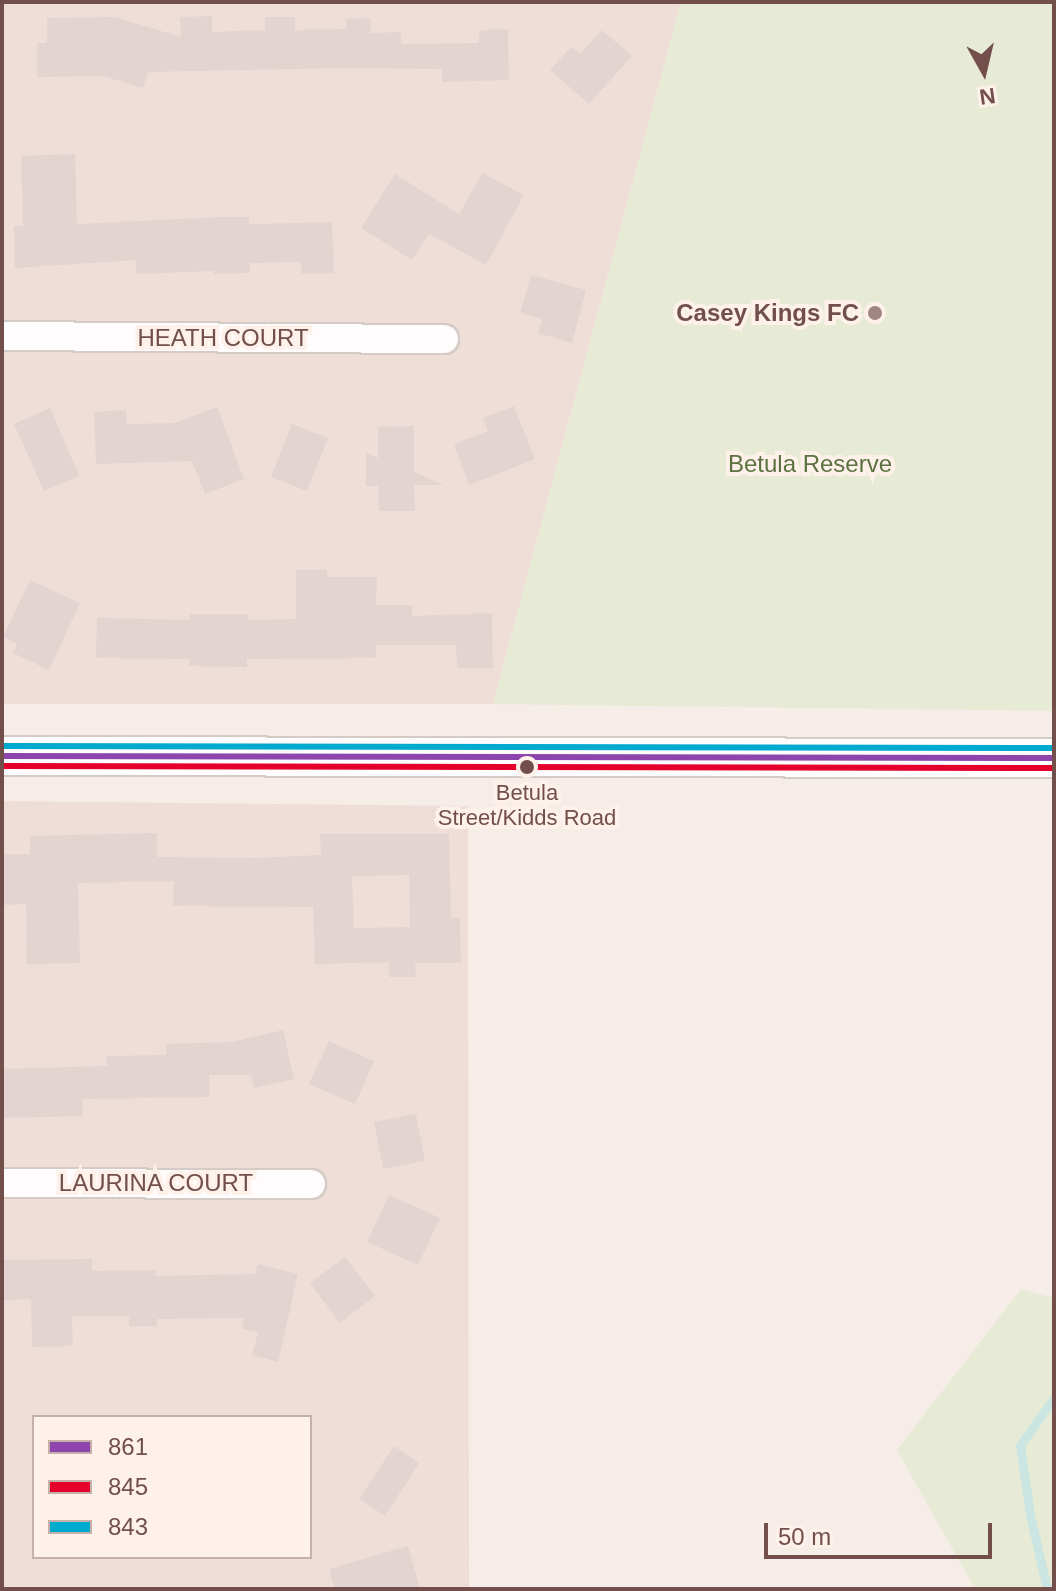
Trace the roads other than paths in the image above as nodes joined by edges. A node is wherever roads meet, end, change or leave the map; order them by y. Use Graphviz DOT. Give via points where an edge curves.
graph roads {
  1 [pos="2,336"];
  2 [pos="444,339"];
  3 [pos="2,756"];
  4 [pos="1054,758"];
  5 [pos="2,1183"];
  6 [pos="311,1184"];
  1 -- 2 [label="street, HEATH COURT"];
  3 -- 4 [label="main road"];
  5 -- 6 [label="street, LAURINA COURT"];
}
